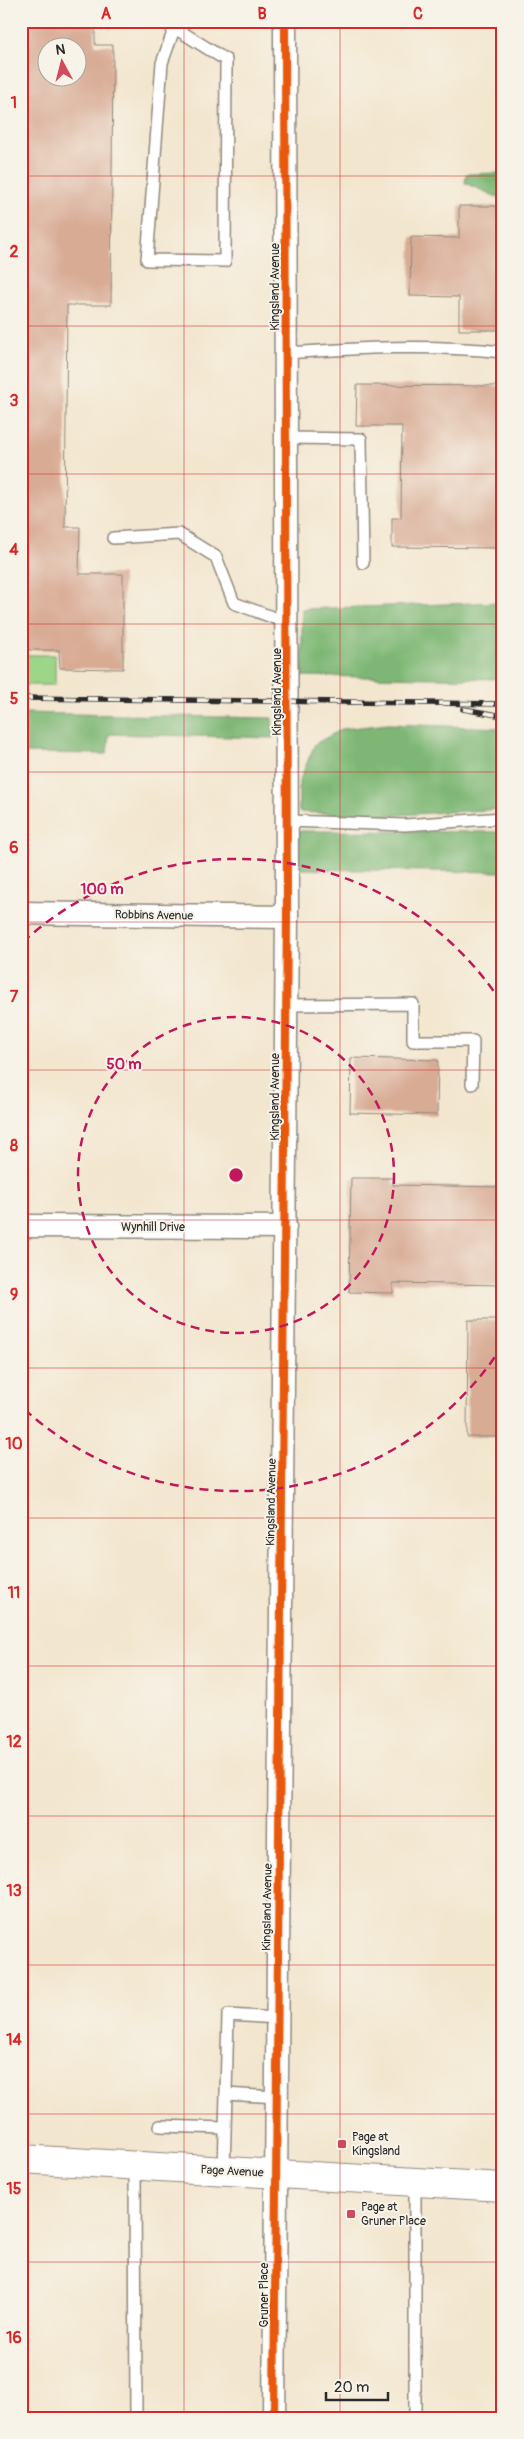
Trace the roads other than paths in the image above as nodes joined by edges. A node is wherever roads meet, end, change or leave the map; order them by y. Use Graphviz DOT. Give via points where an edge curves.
graph roads {
  1 [pos="285,21"];
  2 [pos="176,24"];
  3 [pos="503,352"];
  4 [pos="287,353"];
  5 [pos="287,438"];
  6 [pos="113,538"];
  7 [pos="363,563"];
  8 [pos="288,623"];
  9 [pos="503,818"];
  10 [pos="288,821"];
  11 [pos="21,913"];
  12 [pos="287,917"];
  13 [pos="287,1005"];
  14 [pos="472,1084"];
  15 [pos="21,1226"];
  16 [pos="285,1227"];
  17 [pos="277,2018"];
  18 [pos="226,2094"];
  19 [pos="276,2097"];
  20 [pos="160,2126"];
  21 [pos="225,2128"];
  22 [pos="21,2159"];
  23 [pos="136,2166"];
  24 [pos="224,2170"];
  25 [pos="276,2173"];
  26 [pos="415,2182"];
  27 [pos="503,2187"];
  28 [pos="136,2418"];
  29 [pos="274,2418"];
  30 [pos="415,2418"];
  1 -- 4 [label="street, Kingsland Avenue"];
  2 -- 2 [label="lane" via="226,60 225,261 146,260 162,63"];
  3 -- 4 [label="lane" via="459,347 347,348"];
  4 -- 5 [label="street, Kingsland Avenue"];
  5 -- 7 [label="lane" via="361,439"];
  5 -- 8 [label="street, Kingsland Avenue"];
  6 -- 8 [label="lane" via="179,534 216,557 234,603"];
  8 -- 10 [label="street, Kingsland Avenue"];
  9 -- 10 [label="lane" via="406,825"];
  10 -- 12 [label="street, Kingsland Avenue"];
  11 -- 12 [label="street, Robbins Avenue"];
  12 -- 13 [label="street, Kingsland Avenue"];
  13 -- 14 [label="lane" via="413,1004 413,1041 473,1041"];
  13 -- 16 [label="street, Kingsland Avenue"];
  15 -- 16 [label="street, Wynhill Drive"];
  16 -- 17 [label="street, Kingsland Avenue"];
  17 -- 18 [label="lane" via="228,2015"];
  17 -- 19 [label="street, Kingsland Avenue"];
  18 -- 19 [label="lane"];
  18 -- 21 [label="lane"];
  19 -- 25 [label="street, Kingsland Avenue"];
  20 -- 21 [label="lane"];
  21 -- 24 [label="lane"];
  22 -- 23 [label="main road, Page Avenue"];
  23 -- 24 [label="main road, Page Avenue"];
  23 -- 28 [label="lane"];
  24 -- 25 [label="main road, Page Avenue"];
  25 -- 26 [label="main road, Page Avenue"];
  25 -- 29 [label="street, Gruner Place"];
  26 -- 27 [label="main road, Page Avenue"];
  26 -- 30 [label="lane"];
}
